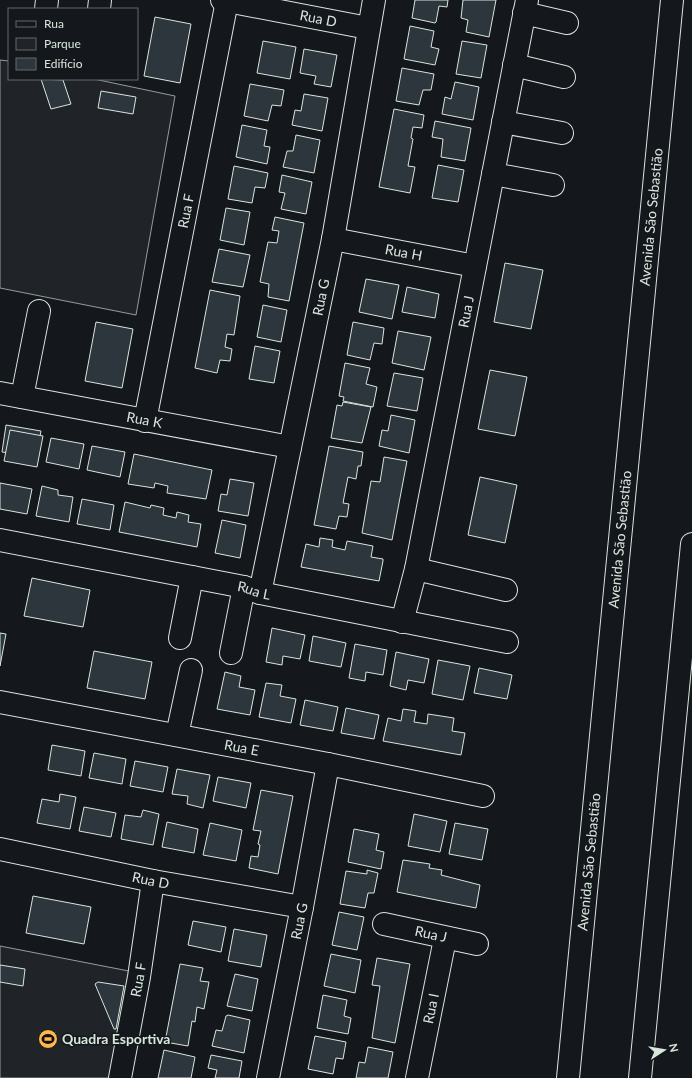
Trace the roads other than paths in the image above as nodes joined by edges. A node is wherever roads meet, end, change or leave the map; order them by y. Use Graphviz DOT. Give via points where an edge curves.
graph roads {
  1 [pos="225,0"];
  2 [pos="374,0"];
  3 [pos="672,0"];
  4 [pos="526,6"];
  5 [pos="566,23"];
  6 [pos="368,28"];
  7 [pos="514,65"];
  8 [pos="564,77"];
  9 [pos="503,122"];
  10 [pos="562,133"];
  11 [pos="493,174"];
  12 [pos="552,185"];
  13 [pos="333,239"];
  14 [pos="475,266"];
  15 [pos="39,311"];
  16 [pos="0,393"];
  17 [pos="22,397"];
  18 [pos="144,421"];
  19 [pos="290,448"];
  20 [pos="0,540"];
  21 [pos="692,544"];
  22 [pos="416,569"];
  23 [pos="192,577"];
  24 [pos="252,590"];
  25 [pos="506,590"];
  26 [pos="402,622"];
  27 [pos="180,638"];
  28 [pos="507,642"];
  29 [pos="231,654"];
  30 [pos="191,670"];
  31 [pos="0,702"];
  32 [pos="177,735"];
  33 [pos="328,764"];
  34 [pos="483,796"];
  35 [pos="0,849"];
  36 [pos="153,881"];
  37 [pos="302,907"];
  38 [pos="384,924"];
  39 [pos="445,938"];
  40 [pos="477,944"];
  41 [pos="120,1078"];
  42 [pos="268,1078"];
  43 [pos="416,1078"];
  44 [pos="568,1078"];
  45 [pos="640,1078"];
  1 -- 6 [label="street, Rua D"];
  1 -- 18 [label="street, Rua F"];
  2 -- 6 [label="street, Rua G"];
  3 -- 44 [label="street, Avenida São Sebastião"];
  4 -- 5 [label="street"];
  4 -- 7 [label="street, Rua J"];
  6 -- 13 [label="street, Rua G"];
  7 -- 8 [label="street"];
  7 -- 9 [label="street, Rua J"];
  9 -- 10 [label="street"];
  9 -- 11 [label="street, Rua J"];
  11 -- 12 [label="street"];
  11 -- 14 [label="street, Rua J"];
  13 -- 14 [label="street, Rua H"];
  13 -- 19 [label="street, Rua G"];
  14 -- 22 [label="street, Rua J"];
  15 -- 17 [label="street"];
  16 -- 17 [label="street, Rua K"];
  17 -- 18 [label="street, Rua K"];
  18 -- 19 [label="street, Rua K"];
  19 -- 24 [label="street, Rua G"];
  20 -- 23 [label="street, Rua L"];
  21 -- 45 [label="street"];
  22 -- 25 [label="street"];
  22 -- 26 [label="street, Rua J"];
  23 -- 24 [label="street, Rua L"];
  23 -- 27 [label="street"];
  24 -- 26 [label="street, Rua L"];
  24 -- 29 [label="street, Rua G"];
  26 -- 28 [label="street, Rua L"];
  30 -- 32 [label="street"];
  31 -- 32 [label="street, Rua E"];
  32 -- 33 [label="street, Rua E"];
  33 -- 34 [label="street, Rua E"];
  33 -- 37 [label="street, Rua G"];
  35 -- 36 [label="street, Rua D"];
  36 -- 37 [label="street, Rua D"];
  36 -- 41 [label="street, Rua F" via="139,977"];
  37 -- 42 [label="street, Rua G"];
  38 -- 39 [label="street, Rua J"];
  39 -- 40 [label="street, Rua J"];
  39 -- 43 [label="street, Rua I"];
}
